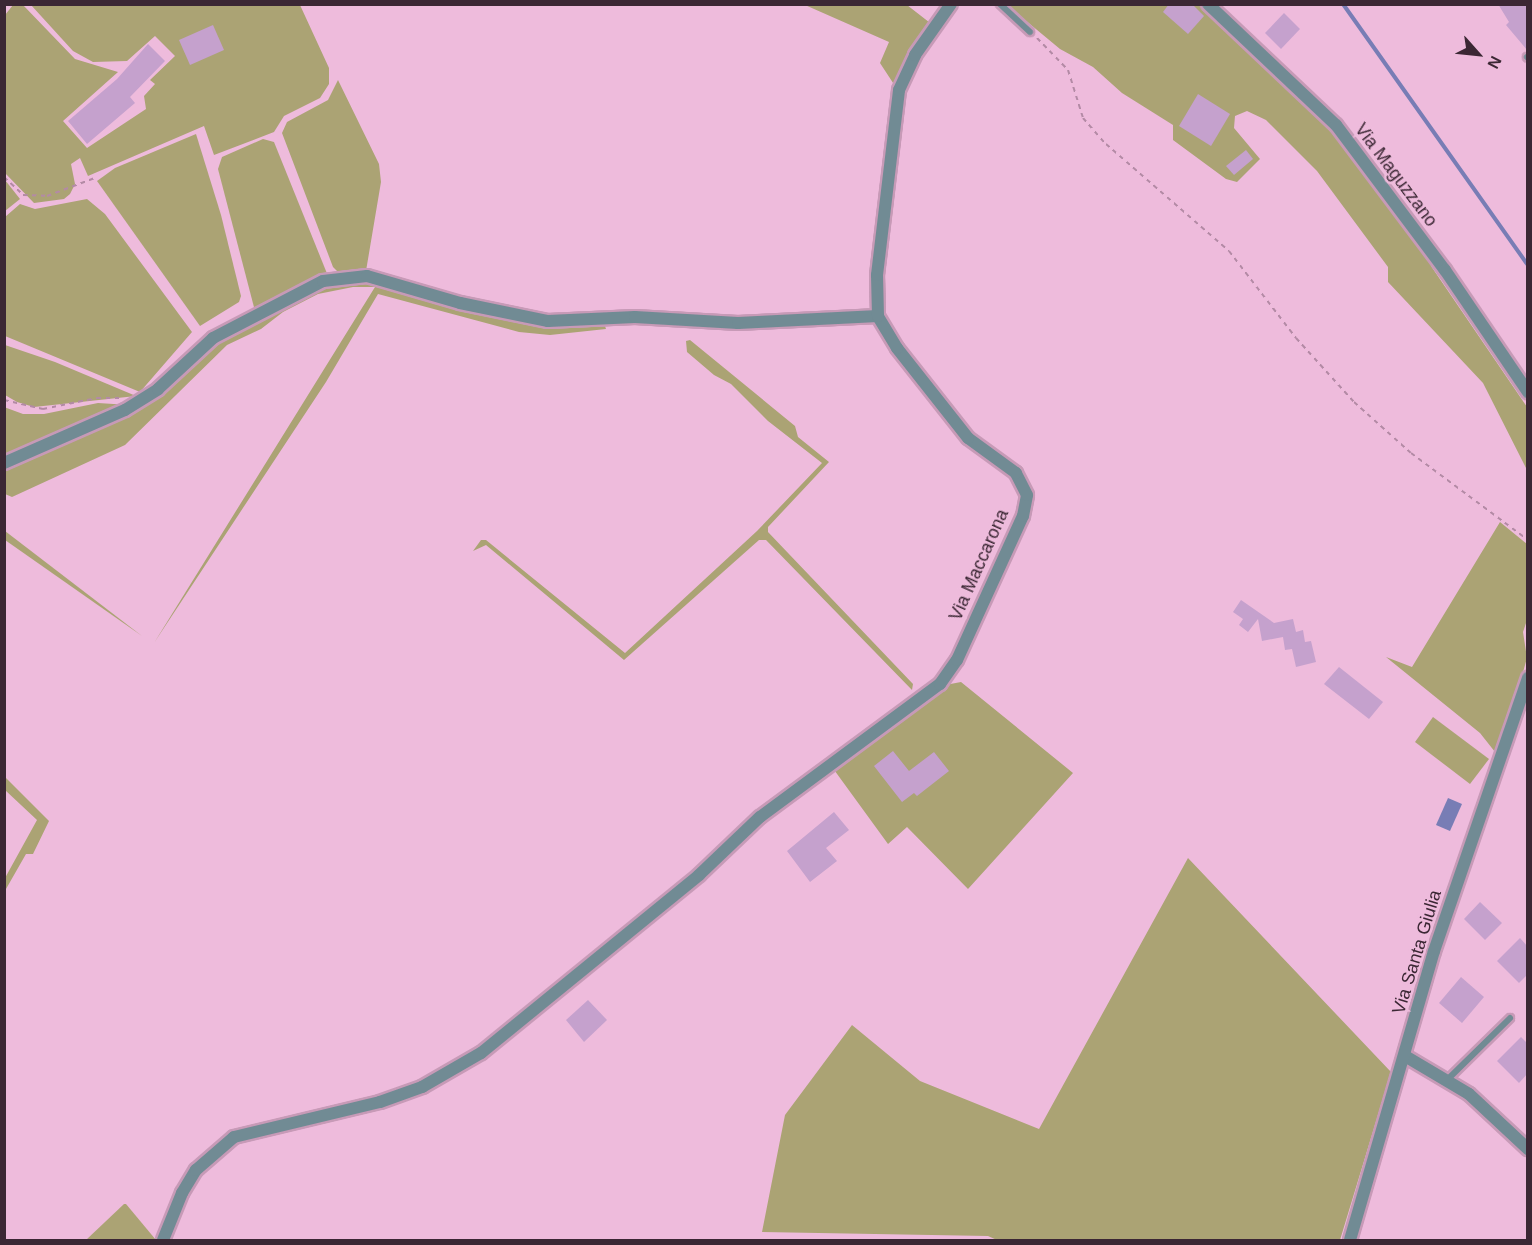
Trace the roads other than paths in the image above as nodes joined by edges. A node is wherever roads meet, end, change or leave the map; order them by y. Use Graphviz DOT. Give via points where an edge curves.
graph roads {
  1 [pos="951,4"];
  2 [pos="1000,4"];
  3 [pos="1208,4"];
  4 [pos="1030,32"];
  5 [pos="878,316"];
  6 [pos="1527,393"];
  7 [pos="4,463"];
  8 [pos="1527,678"];
  9 [pos="1510,1018"];
  10 [pos="1405,1056"];
  11 [pos="1448,1079"];
  12 [pos="1527,1149"];
  13 [pos="163,1240"];
  14 [pos="1350,1240"];
  1 -- 5 [label="street, Via Maccarona" via="915,55 898,90 877,275"];
  2 -- 4 [label="lane"];
  3 -- 6 [label="street, Via Maguzzano" via="1336,125 1445,270"];
  5 -- 7 [label="street" via="738,322 635,317 548,321 460,303 367,276 323,281 213,338 158,389 125,410"];
  5 -- 13 [label="street, Via Maccarona" via="897,348 968,438 1016,473 1027,495 1023,516 957,660 940,684 760,817 699,875 481,1053 422,1087 380,1102 234,1137 196,1170"];
  8 -- 10 [label="street, Via Santa Giulia" via="1434,951"];
  9 -- 11 [label="lane"];
  10 -- 11 [label="street"];
  10 -- 14 [label="street, Via Santa Giulia"];
  11 -- 12 [label="street" via="1492,1112"];
}
